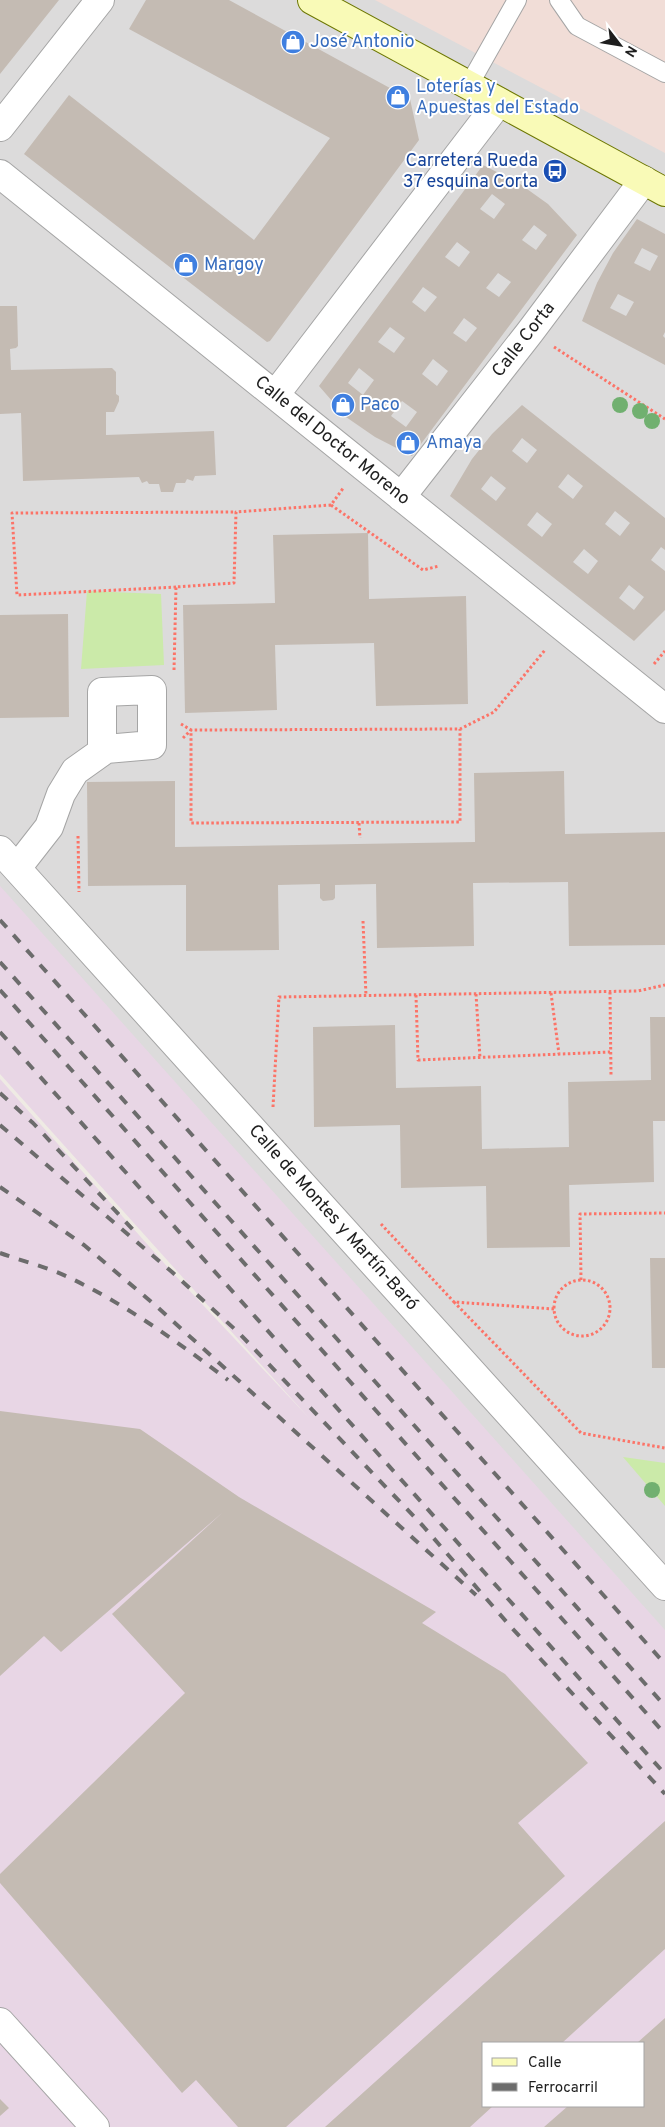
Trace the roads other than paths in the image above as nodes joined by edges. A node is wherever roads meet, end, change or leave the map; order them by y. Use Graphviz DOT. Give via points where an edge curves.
graph roads {
  1 [pos="100,0"];
  2 [pos="312,0"];
  3 [pos="517,0"];
  4 [pos="559,0"];
  5 [pos="665,72"];
  6 [pos="469,85"];
  7 [pos="499,102"];
  8 [pos="0,127"];
  9 [pos="0,174"];
  10 [pos="655,186"];
  11 [pos="275,395"];
  12 [pos="401,497"];
  13 [pos="665,709"];
  14 [pos="102,751"];
  15 [pos="8,859"];
  16 [pos="665,1586"];
  17 [pos="0,2022"];
  18 [pos="95,2127"];
  1 -- 8 [label="street"];
  2 -- 6 [label="street"];
  3 -- 6 [label="lane"];
  4 -- 5 [label="lane" via="577,26"];
  6 -- 7 [label="street"];
  7 -- 10 [label="street"];
  7 -- 11 [label="street"];
  9 -- 11 [label="street, Calle del Doctor Moreno"];
  10 -- 12 [label="street, Calle Corta" via="530,332"];
  11 -- 12 [label="street, Calle del Doctor Moreno"];
  12 -- 13 [label="street, Calle del Doctor Moreno"];
  14 -- 15 [label="street" via="75,771 61,794 49,827"];
  15 -- 16 [label="street, Calle de Montes y Martín-Baró"];
  17 -- 18 [label="street"];
}
